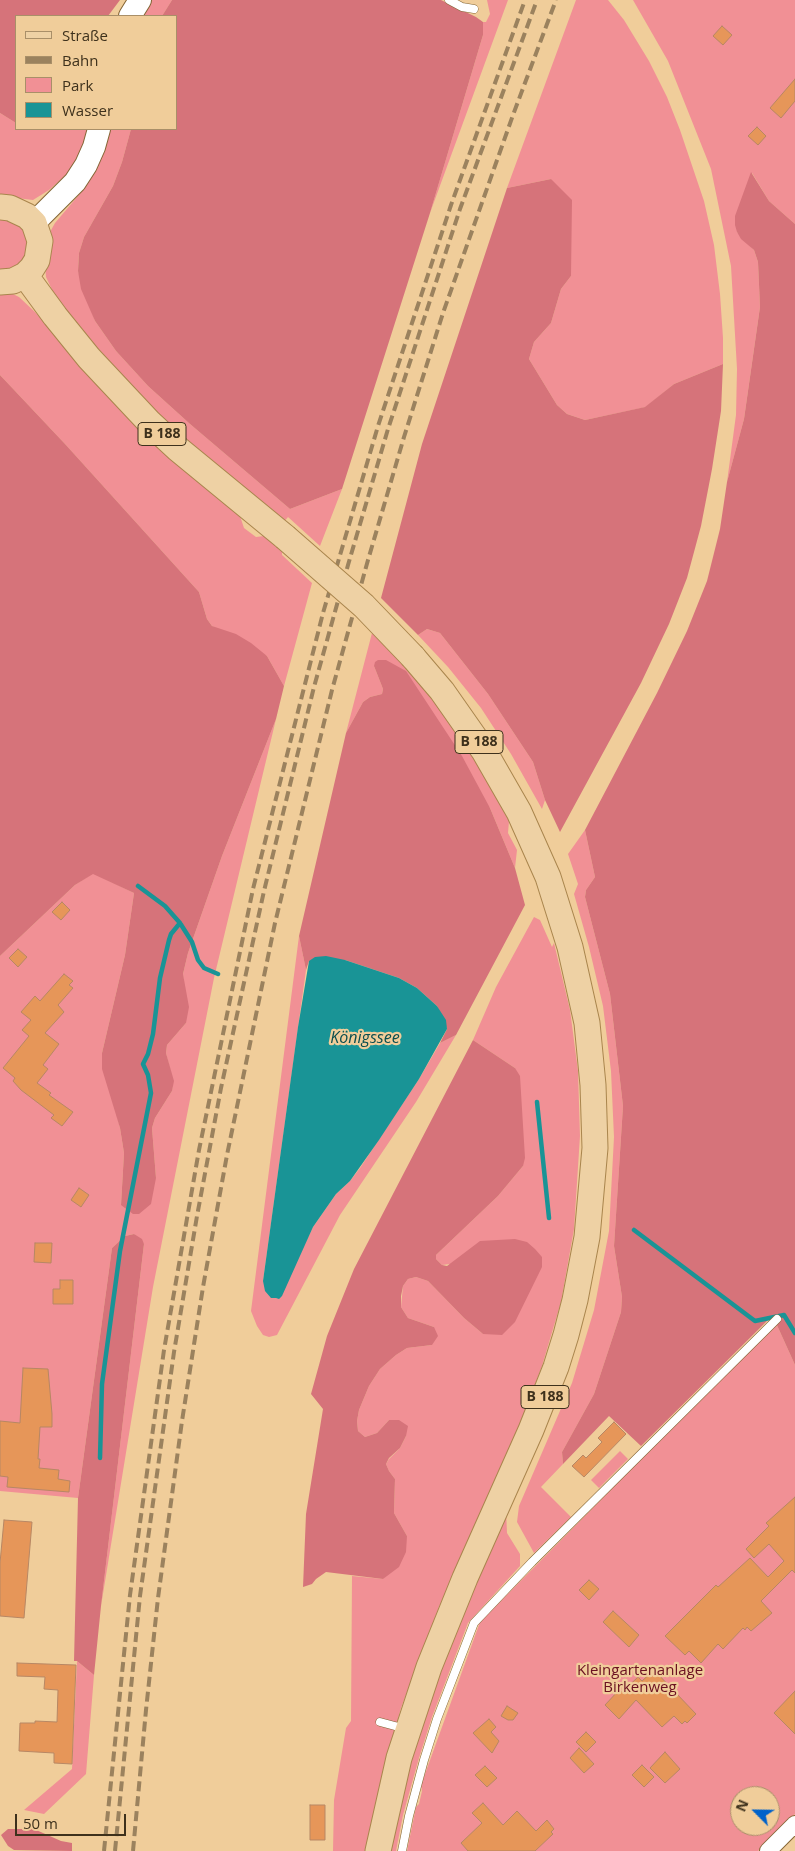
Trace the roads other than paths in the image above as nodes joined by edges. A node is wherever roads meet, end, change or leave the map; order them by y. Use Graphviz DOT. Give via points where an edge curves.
graph roads {
  1 [pos="140,0"];
  2 [pos="449,0"];
  3 [pos="474,9"];
  4 [pos="131,15"];
  5 [pos="99,130"];
  6 [pos="0,207"];
  7 [pos="34,223"];
  8 [pos="25,275"];
  9 [pos="0,282"];
  10 [pos="777,1319"];
  11 [pos="380,1722"];
  12 [pos="408,1730"];
  13 [pos="795,1824"];
  14 [pos="378,1851"];
  15 [pos="402,1851"];
  16 [pos="768,1851"];
  1 -- 4 [label="main road"];
  2 -- 3 [label="lane"];
  5 -- 7 [label="main road" via="94,147 75,182"];
  6 -- 7 [label="main road" via="19,211"];
  7 -- 8 [label="main road" via="40,251"];
  8 -- 9 [label="main road" via="13,281"];
  8 -- 12 [label="main road, B 188, bridge" via="89,358 144,418 364,606 454,706 507,790 531,837 563,922 582,998 594,1086 594,1177 588,1237 566,1335 544,1398 445,1626"];
  10 -- 15 [label="lane" via="474,1623 424,1760"];
  11 -- 12 [label="lane"];
  12 -- 14 [label="main road, B 188"];
  13 -- 16 [label="street"];
}
